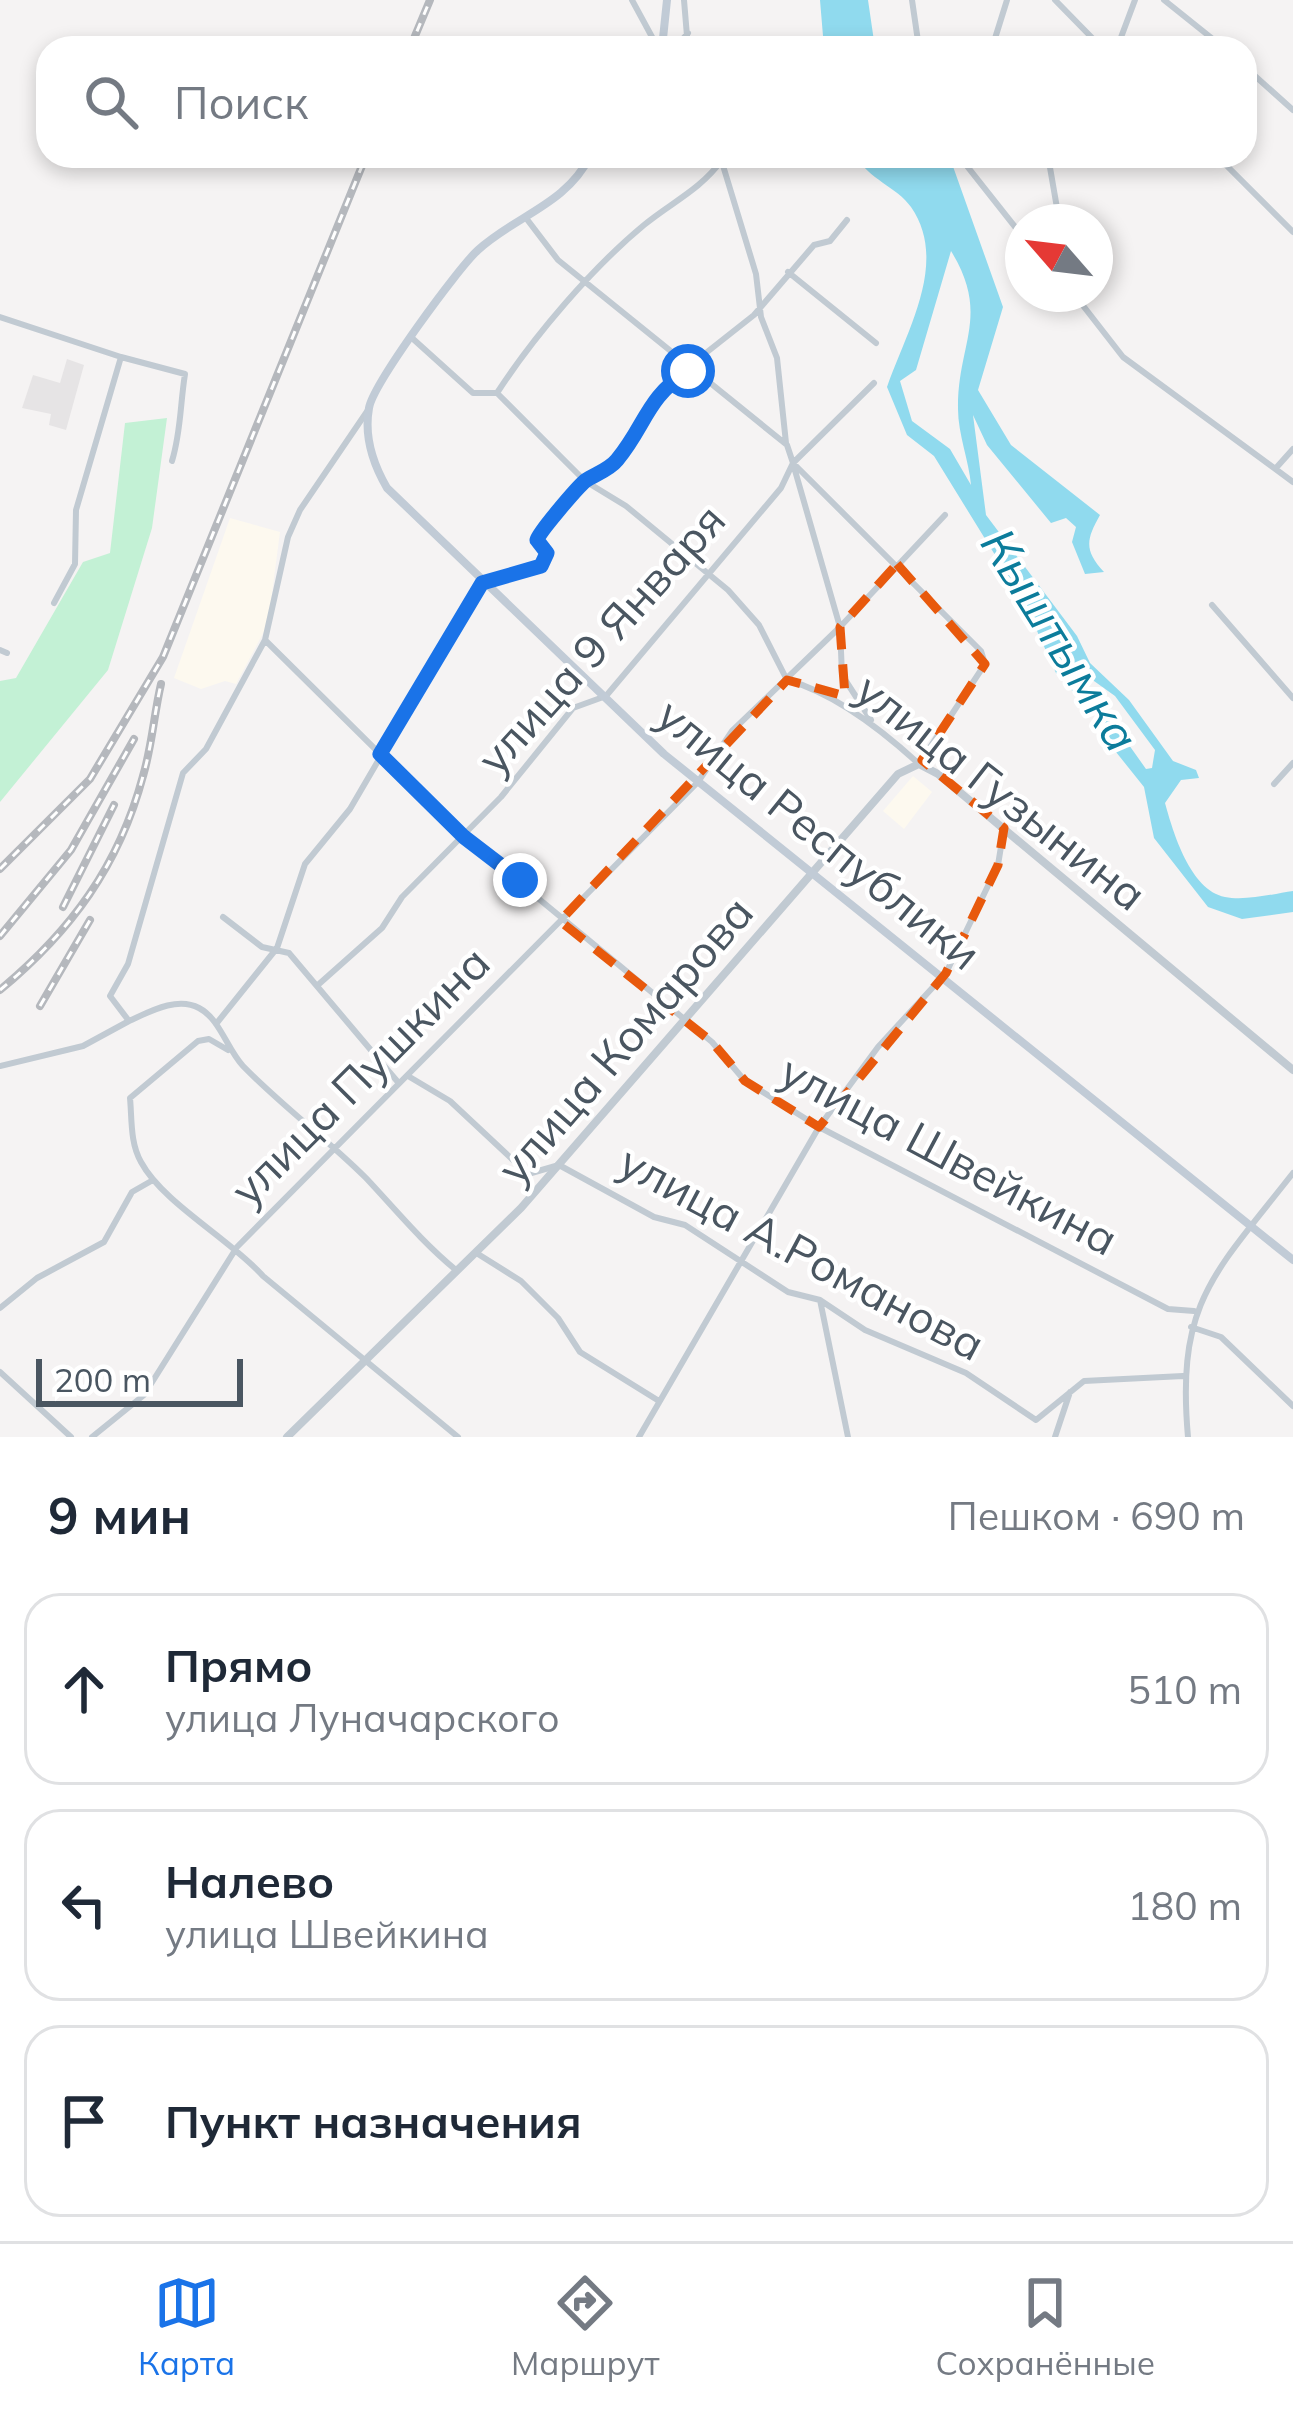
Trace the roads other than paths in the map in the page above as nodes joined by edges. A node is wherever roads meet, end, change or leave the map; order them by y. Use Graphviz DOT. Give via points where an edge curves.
graph roads {
  1 [pos="632,0"];
  2 [pos="667,0"];
  3 [pos="684,0"];
  4 [pos="912,0"];
  5 [pos="1006,0"];
  6 [pos="1135,0"];
  7 [pos="1165,0"];
  8 [pos="1058,1"];
  9 [pos="688,34"];
  10 [pos="653,36"];
  11 [pos="662,36"];
  12 [pos="917,36"];
  13 [pos="996,36"];
  14 [pos="1091,36"];
  15 [pos="1122,36"];
  16 [pos="1209,36"];
  17 [pos="1257,78"];
  18 [pos="1293,110"];
  19 [pos="580,168"];
  20 [pos="713,168"];
  21 [pos="724,168"];
  22 [pos="968,168"];
  23 [pos="1052,168"];
  24 [pos="1229,168"];
  25 [pos="1056,204"];
  26 [pos="1005,214"];
  27 [pos="526,218"];
  28 [pos="847,220"];
  29 [pos="1293,232"];
  30 [pos="788,272"];
  31 [pos="588,284"];
  32 [pos="759,303"];
  33 [pos="1088,312"];
  34 [pos="0,317"];
  35 [pos="412,338"];
  36 [pos="876,343"];
  37 [pos="121,357"];
  38 [pos="688,371"];
  39 [pos="874,382"];
  40 [pos="497,393"];
  41 [pos="368,409"];
  42 [pos="787,446"];
  43 [pos="1293,449"];
  44 [pos="172,461"];
  45 [pos="793,463"];
  46 [pos="1276,468"];
  47 [pos="585,482"];
  48 [pos="1293,482"];
  49 [pos="945,515"];
  50 [pos="897,564"];
  51 [pos="708,574"];
  52 [pos="482,583"];
  53 [pos="54,603"];
  54 [pos="1212,604"];
  55 [pos="840,627"];
  56 [pos="266,640"];
  57 [pos="787,680"];
  58 [pos="606,696"];
  59 [pos="1293,698"];
  60 [pos="874,724"];
  61 [pos="380,754"];
  62 [pos="1293,763"];
  63 [pos="919,764"];
  64 [pos="698,782"];
  65 [pos="1274,784"];
  66 [pos="1004,828"];
  67 [pos="464,837"];
  68 [pos="814,875"];
  69 [pos="223,917"];
  70 [pos="560,921"];
  71 [pos="278,948"];
  72 [pos="942,978"];
  73 [pos="319,984"];
  74 [pos="129,1021"];
  75 [pos="682,1022"];
  76 [pos="216,1024"];
  77 [pos="228,1050"];
  78 [pos="0,1066"];
  79 [pos="1293,1070"];
  80 [pos="408,1076"];
  81 [pos="397,1082"];
  82 [pos="819,1127"];
  83 [pos="332,1147"];
  84 [pos="559,1166"];
  85 [pos="1293,1173"];
  86 [pos="153,1180"];
  87 [pos="1251,1227"];
  88 [pos="237,1247"];
  89 [pos="478,1253"];
  90 [pos="1293,1260"];
  91 [pos="740,1264"];
  92 [pos="459,1273"];
  93 [pos="820,1300"];
  94 [pos="0,1308"];
  95 [pos="1194,1311"];
  96 [pos="1191,1327"];
  97 [pos="367,1359"];
  98 [pos="0,1372"];
  99 [pos="1183,1376"];
  100 [pos="1072,1389"];
  101 [pos="659,1401"];
  102 [pos="1293,1406"];
  103 [pos="71,1437"];
  104 [pos="92,1437"];
  105 [pos="286,1437"];
  106 [pos="458,1437"];
  107 [pos="639,1437"];
  108 [pos="848,1437"];
  109 [pos="1055,1437"];
  110 [pos="1188,1437"];
  1 -- 10 [label="street"];
  2 -- 11 [label="main road"];
  3 -- 9 [label="street"];
  4 -- 12 [label="street"];
  5 -- 13 [label="street"];
  6 -- 15 [label="street"];
  7 -- 16 [label="street"];
  8 -- 14 [label="street"];
  17 -- 18 [label="street"];
  19 -- 27 [label="main road"];
  20 -- 31 [label="street"];
  21 -- 32 [label="street"];
  22 -- 26 [label="street"];
  23 -- 25 [label="street"];
  24 -- 29 [label="street"];
  27 -- 31 [label="street"];
  27 -- 35 [label="main road" via="470,258"];
  28 -- 30 [label="street"];
  30 -- 32 [label="street"];
  30 -- 36 [label="street"];
  31 -- 38 [label="street"];
  31 -- 40 [label="street"];
  32 -- 38 [label="street"];
  32 -- 42 [label="street" via="777,358"];
  33 -- 46 [label="street" via="1123,357"];
  34 -- 37 [label="street"];
  35 -- 40 [label="street, улица Гузынина" via="473,393"];
  35 -- 41 [label="main road"];
  37 -- 44 [label="street" via="185,374"];
  37 -- 53 [label="street" via="76,510 75,564"];
  38 -- 42 [label="street"];
  38 -- 47 [label="street" via="643,412 617,460"];
  39 -- 45 [label="street, улица 9 Января"];
  40 -- 47 [label="street, улица Гузынина"];
  41 -- 52 [label="main road, улица Республики" via="371,453 387,488"];
  41 -- 56 [label="street" via="299,509"];
  42 -- 45 [label="street"];
  43 -- 46 [label="street"];
  45 -- 50 [label="street"];
  45 -- 51 [label="street, улица 9 Января" via="782,488"];
  45 -- 55 [label="street"];
  46 -- 48 [label="street"];
  47 -- 51 [label="street, улица Гузынина"];
  47 -- 52 [label="street" via="540,530 547,553 541,566"];
  49 -- 50 [label="street, улица Пушкина"];
  50 -- 55 [label="street, улица Пушкина"];
  50 -- 63 [label="street, улица Комарова" via="985,664"];
  51 -- 57 [label="street, улица Гузынина" via="759,625"];
  51 -- 58 [label="street, улица 9 Января"];
  52 -- 58 [label="main road, улица Республики"];
  52 -- 61 [label="street"];
  54 -- 59 [label="street"];
  55 -- 57 [label="street, улица Пушкина"];
  55 -- 60 [label="street" via="842,675"];
  56 -- 61 [label="street, улица Швейкина"];
  56 -- 74 [label="street" via="206,748 183,773 128,964 110,996"];
  57 -- 60 [label="street, улица Гузынина"];
  57 -- 64 [label="street, улица Пушкина" via="732,731"];
  58 -- 64 [label="main road, улица Республики"];
  58 -- 67 [label="street, улица 9 Января" via="573,708"];
  60 -- 63 [label="street, улица Гузынина"];
  61 -- 67 [label="street, улица Швейкина"];
  61 -- 71 [label="street" via="350,809 305,864"];
  62 -- 65 [label="street"];
  63 -- 66 [label="street, улица Гузынина"];
  63 -- 68 [label="street, улица Комарова" via="898,774"];
  64 -- 68 [label="main road, улица Республики"];
  64 -- 70 [label="street, улица Пушкина"];
  66 -- 72 [label="street" via="998,865"];
  66 -- 79 [label="street, улица Гузынина"];
  67 -- 70 [label="street, улица Швейкина"];
  67 -- 73 [label="street, улица 9 Января"];
  68 -- 72 [label="main road, улица Республики"];
  68 -- 75 [label="street, улица Комарова"];
  69 -- 71 [label="street" via="262,947"];
  70 -- 75 [label="street, улица Швейкина"];
  70 -- 80 [label="street, улица Пушкина"];
  71 -- 73 [label="street"];
  71 -- 76 [label="street"];
  72 -- 82 [label="street"];
  72 -- 87 [label="main road, улица Республики"];
  73 -- 81 [label="street"];
  74 -- 76 [label="street" via="166,1004 197,1006"];
  74 -- 78 [label="street" via="83,1046"];
  75 -- 82 [label="street, улица Швейкина" via="745,1081"];
  75 -- 84 [label="street, улица Комарова"];
  76 -- 77 [label="street"];
  77 -- 83 [label="street"];
  77 -- 86 [label="street" via="198,1041 130,1098 134,1141"];
  80 -- 81 [label="street, улица Пушкина"];
  80 -- 84 [label="street, улица А.Романова" via="496,1139 521,1170"];
  81 -- 83 [label="street, улица Пушкина"];
  82 -- 91 [label="street"];
  82 -- 95 [label="street, улица Швейкина" via="1168,1309"];
  83 -- 88 [label="street, улица Пушкина"];
  83 -- 92 [label="street"];
  84 -- 89 [label="street, улица Комарова"];
  84 -- 91 [label="street, улица А.Романова" via="685,1225"];
  85 -- 87 [label="street"];
  86 -- 88 [label="street"];
  86 -- 94 [label="street" via="132,1192 104,1242"];
  87 -- 90 [label="main road, улица Республики"];
  87 -- 95 [label="street"];
  88 -- 97 [label="street"];
  88 -- 104 [label="street, улица Пушкина" via="144,1395"];
  89 -- 92 [label="street, улица Комарова"];
  89 -- 101 [label="street" via="520,1281 580,1352"];
  91 -- 93 [label="street, улица А.Романова"];
  91 -- 101 [label="street"];
  92 -- 97 [label="street, улица Комарова"];
  93 -- 100 [label="street, улица А.Романова" via="865,1330 966,1373 1036,1420"];
  93 -- 108 [label="street"];
  95 -- 96 [label="street"];
  96 -- 99 [label="street"];
  96 -- 102 [label="street" via="1221,1336"];
  97 -- 105 [label="street, улица Комарова"];
  97 -- 106 [label="street"];
  98 -- 103 [label="street"];
  99 -- 100 [label="street, улица А.Романова" via="1084,1381"];
  99 -- 110 [label="street"];
  100 -- 109 [label="street"];
  101 -- 107 [label="street"];
}
